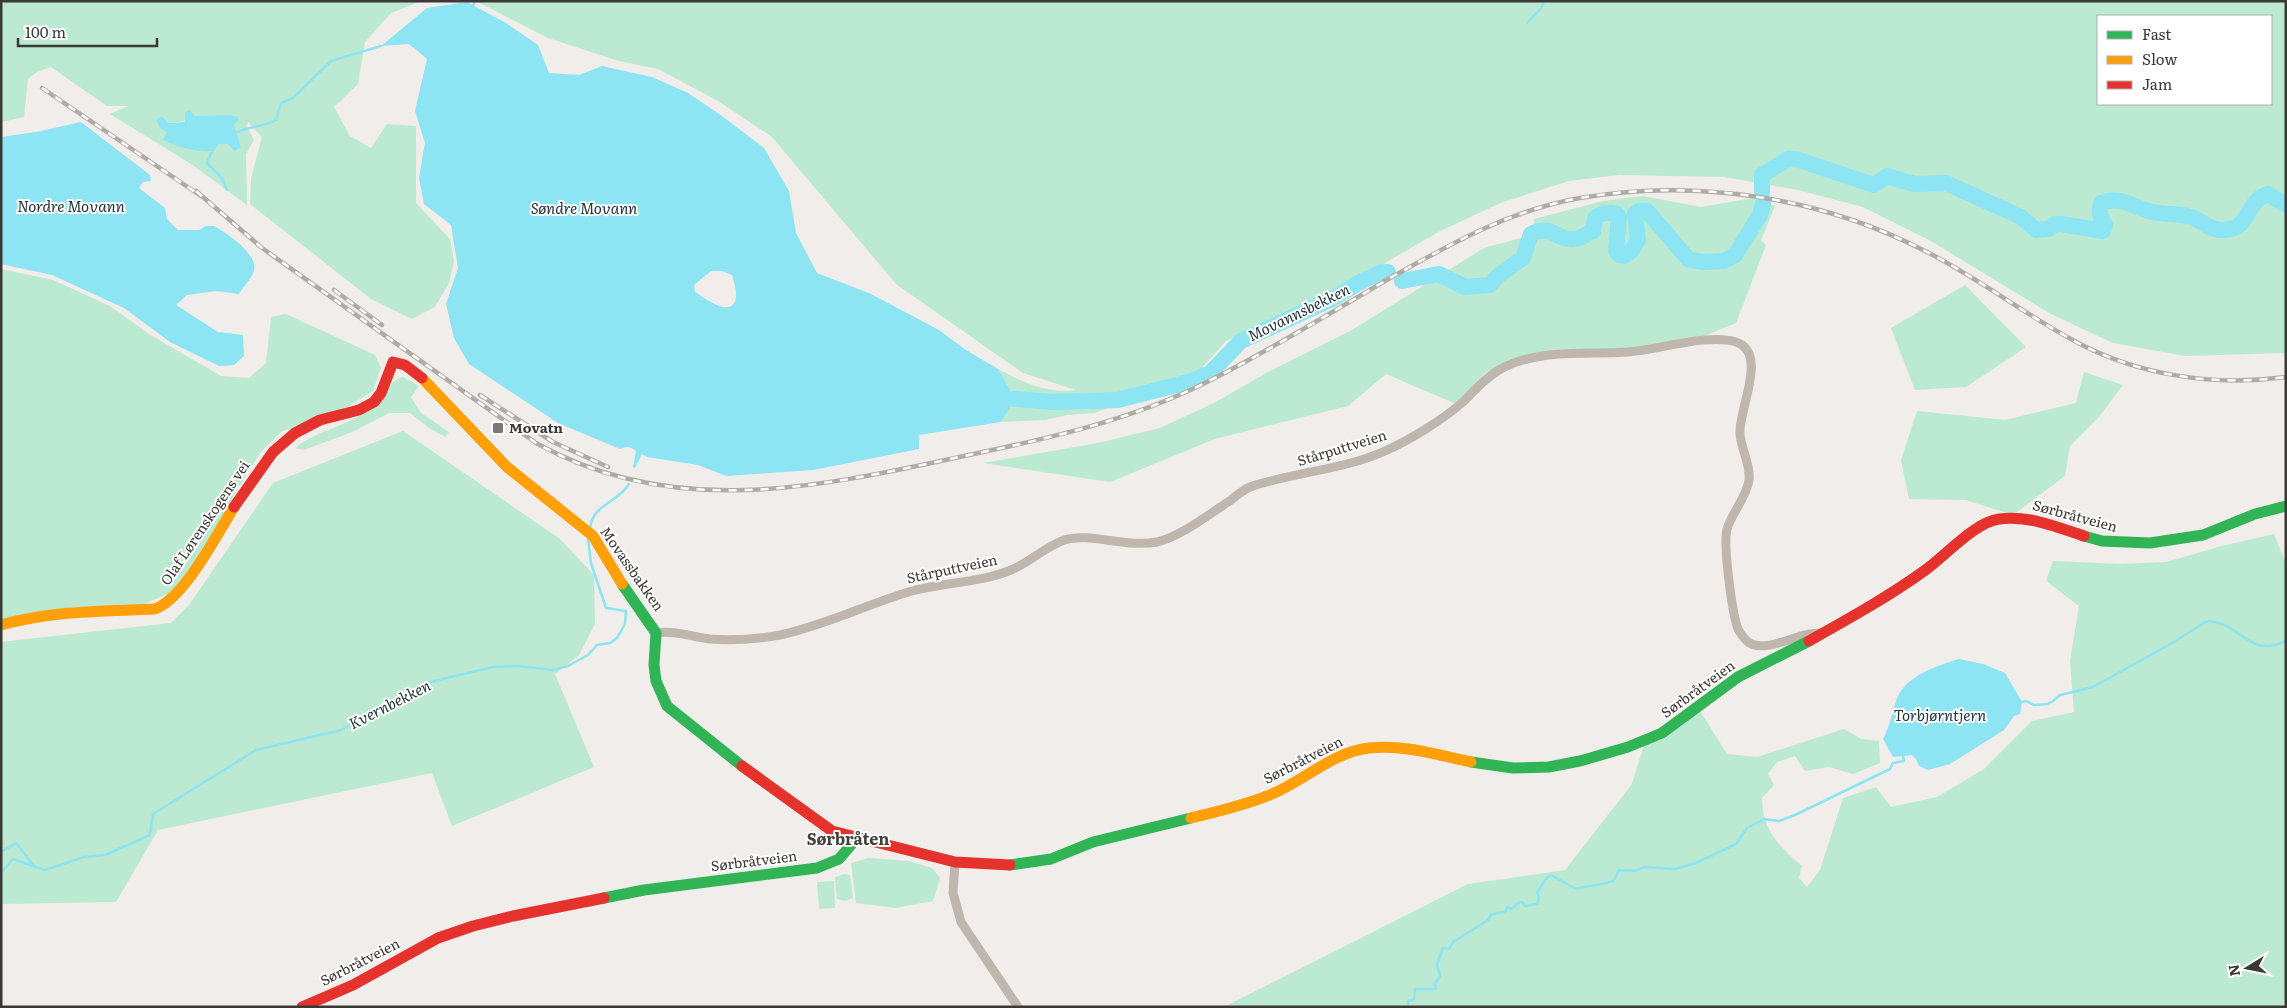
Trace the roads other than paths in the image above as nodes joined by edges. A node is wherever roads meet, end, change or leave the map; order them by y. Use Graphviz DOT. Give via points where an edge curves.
graph roads {
  1 [pos="394,362"];
  2 [pos="2286,506"];
  3 [pos="1,625"];
  4 [pos="656,633"];
  5 [pos="1822,633"];
  6 [pos="857,838"];
  7 [pos="955,862"];
  8 [pos="302,1007"];
  9 [pos="1018,1007"];
  1 -- 3 [label="street, Olaf Lørenskogens vei" via="374,402 359,410 320,420 273,452 180,591 165,604 146,610 39,616"];
  1 -- 4 [label="street, Movassbakken" via="405,365 427,382 508,467 590,534"];
  2 -- 5 [label="street, Sørbråtveien" via="2255,514 2203,535 2150,543 2108,542 2026,518 1997,519 1973,531 1912,580"];
  4 -- 5 [label="street, Stårputtveien" via="672,631 722,640 781,634 846,616 871,604 919,589 975,580 1010,570 1042,550 1069,539 1156,542 1208,515 1250,487 1387,451 1447,414 1482,383 1509,366 1562,353 1629,352 1720,340 1740,344 1749,352 1752,361 1740,427 1749,480 1726,536 1738,629 1748,642 1761,646 1807,633"];
  4 -- 6 [label="street, Movassbakken" via="656,681 667,706 818,823"];
  5 -- 7 [label="street, Sørbråtveien" via="1738,677 1650,739 1580,761 1512,768 1403,748 1360,749 1348,752 1274,793 1246,804 1093,842 1051,859 1010,865"];
  6 -- 7 [label="street, Sørbråtveien"];
  6 -- 8 [label="street, Sørbråtveien" via="839,859 817,868 644,890 462,929 438,938 353,985"];
  7 -- 9 [label="street" via="953,893 961,922"];
}
